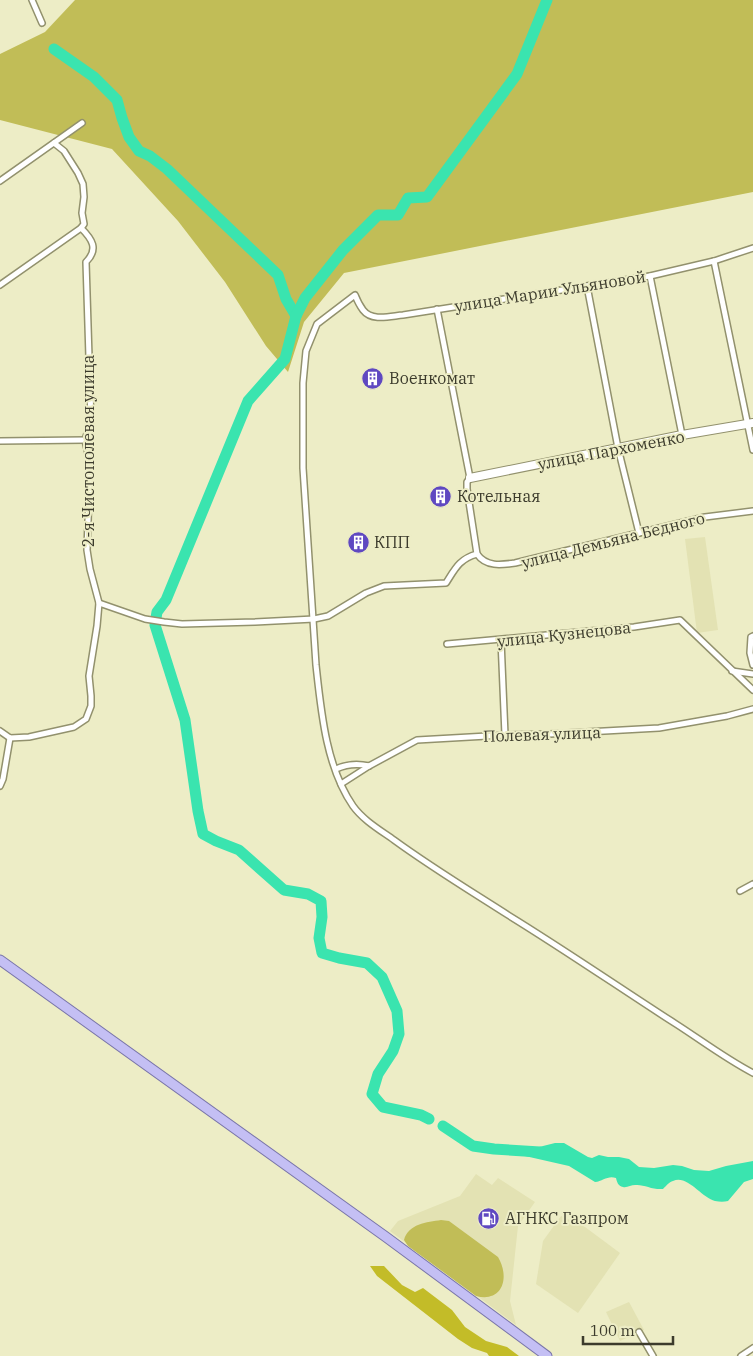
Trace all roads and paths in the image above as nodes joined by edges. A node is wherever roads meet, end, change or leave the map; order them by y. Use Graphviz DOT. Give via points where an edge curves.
graph roads {
  1 [pos="32,0"];
  2 [pos="42,23"];
  3 [pos="82,123"];
  4 [pos="54,143"];
  5 [pos="0,181"];
  6 [pos="81,228"];
  7 [pos="753,248"];
  8 [pos="714,262"];
  9 [pos="650,276"];
  10 [pos="0,285"];
  11 [pos="587,286"];
  12 [pos="437,309"];
  13 [pos="750,424"];
  14 [pos="682,435"];
  15 [pos="85,440"];
  16 [pos="0,441"];
  17 [pos="618,448"];
  18 [pos="753,450"];
  19 [pos="470,478"];
  20 [pos="753,511"];
  21 [pos="639,533"];
  22 [pos="477,554"];
  23 [pos="99,603"];
  24 [pos="314,619"];
  25 [pos="753,636"];
  26 [pos="501,640"];
  27 [pos="448,644"];
  28 [pos="753,665"];
  29 [pos="732,671"];
  30 [pos="753,674"];
  31 [pos="753,690"];
  32 [pos="753,709"];
  33 [pos="0,731"];
  34 [pos="505,734"];
  35 [pos="10,738"];
  36 [pos="369,766"];
  37 [pos="336,770"];
  38 [pos="341,784"];
  39 [pos="0,786"];
  40 [pos="753,884"];
  41 [pos="740,890"];
  42 [pos="0,960"];
  43 [pos="753,1073"];
  44 [pos="639,1332"];
  45 [pos="753,1348"];
  46 [pos="547,1356"];
  47 [pos="653,1356"];
  48 [pos="741,1356"];
  1 -- 2 [label="street"];
  3 -- 4 [label="street"];
  4 -- 5 [label="street"];
  4 -- 6 [label="street" via="64,151 83,184 84,224"];
  6 -- 10 [label="street"];
  6 -- 15 [label="street, 2-я Чистополевая улица" via="93,244 91,257 86,262 91,421"];
  7 -- 8 [label="street, улица Марии Ульяновой"];
  8 -- 9 [label="street, улица Марии Ульяновой"];
  8 -- 13 [label="street"];
  9 -- 11 [label="street, улица Марии Ульяновой"];
  9 -- 14 [label="street"];
  11 -- 12 [label="street, улица Марии Ульяновой"];
  11 -- 17 [label="street"];
  12 -- 19 [label="street"];
  12 -- 24 [label="street, улица Марии Ульяновой" via="372,317 363,310 355,295 317,324 306,350 303,468"];
  13 -- 14 [label="street, улица Пархоменко"];
  13 -- 18 [label="street"];
  14 -- 17 [label="street, улица Пархоменко"];
  15 -- 16 [label="street"];
  15 -- 23 [label="street, 2-я Чистополевая улица" via="90,463 87,550"];
  17 -- 19 [label="street, улица Пархоменко"];
  17 -- 21 [label="street"];
  19 -- 22 [label="street" via="467,489"];
  20 -- 21 [label="street, улица Демьяна Бедного" via="705,517"];
  21 -- 22 [label="street, улица Демьяна Бедного" via="505,565 485,562"];
  22 -- 24 [label="street" via="460,562 446,583 384,586 328,616"];
  23 -- 24 [label="street" via="145,619 182,624"];
  23 -- 35 [label="street, 2-я Чистополевая улица" via="89,676 91,706 86,719 74,727"];
  24 -- 37 [label="street" via="320,697"];
  25 -- 28 [label="street" via="750,653"];
  26 -- 27 [label="street, улица Кузнецова"];
  26 -- 29 [label="street, улица Кузнецова" via="680,620"];
  26 -- 34 [label="street"];
  29 -- 30 [label="street"];
  29 -- 31 [label="street"];
  32 -- 34 [label="street, Полевая улица" via="659,728"];
  33 -- 35 [label="street"];
  34 -- 36 [label="street, Полевая улица" via="417,740"];
  35 -- 39 [label="street"];
  36 -- 37 [label="street" via="347,765"];
  36 -- 38 [label="street, Полевая улица"];
  37 -- 38 [label="street"];
  38 -- 43 [label="street" via="362,816 425,863"];
  40 -- 41 [label="street"];
  42 -- 46 [label="main road"];
  44 -- 47 [label="street"];
  45 -- 48 [label="street"];
}
